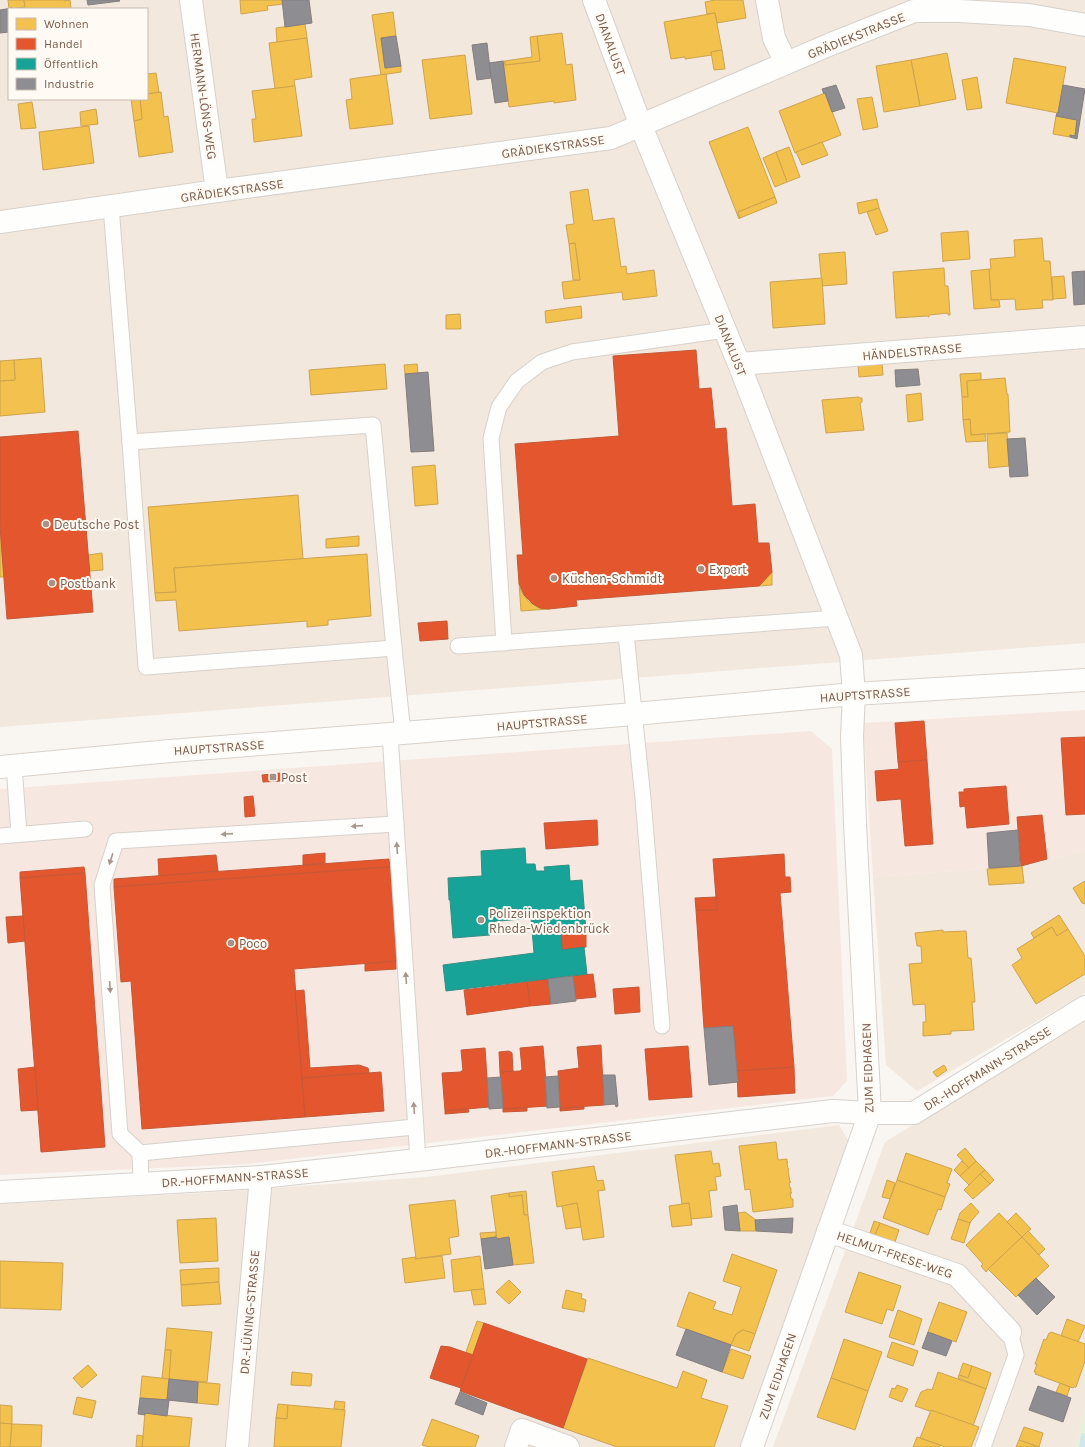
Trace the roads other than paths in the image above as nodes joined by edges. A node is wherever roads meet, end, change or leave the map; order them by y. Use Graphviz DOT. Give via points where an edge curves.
graph roads {
  1 [pos="191,0"];
  2 [pos="594,0"];
  3 [pos="767,0"];
  4 [pos="1031,7"];
  5 [pos="1085,25"];
  6 [pos="786,63"];
  7 [pos="641,126"];
  8 [pos="217,191"];
  9 [pos="110,207"];
  10 [pos="0,222"];
  11 [pos="725,330"];
  12 [pos="1085,337"];
  13 [pos="739,364"];
  14 [pos="130,442"];
  15 [pos="837,618"];
  16 [pos="626,634"];
  17 [pos="504,643"];
  18 [pos="458,646"];
  19 [pos="394,648"];
  20 [pos="1085,680"];
  21 [pos="854,694"];
  22 [pos="634,714"];
  23 [pos="396,734"];
  24 [pos="7,766"];
  25 [pos="396,824"];
  26 [pos="85,829"];
  27 [pos="19,834"];
  28 [pos="0,836"];
  29 [pos="1085,1007"];
  30 [pos="662,1026"];
  31 [pos="870,1113"];
  32 [pos="415,1127"];
  33 [pos="140,1153"];
  34 [pos="418,1160"];
  35 [pos="262,1177"];
  36 [pos="141,1184"];
  37 [pos="0,1192"];
  38 [pos="828,1231"];
  39 [pos="1010,1332"];
  40 [pos="237,1447"];
  41 [pos="516,1447"];
  42 [pos="568,1447"];
  43 [pos="752,1447"];
  44 [pos="983,1447"];
  1 -- 8 [label="street, HERMANN-LÖNS-WEG"];
  2 -- 7 [label="street, DIANALUST"];
  3 -- 6 [label="street" via="774,38"];
  4 -- 5 [label="street, GRÄDIEKSTRASSE"];
  4 -- 6 [label="street, GRÄDIEKSTRASSE" via="914,11"];
  6 -- 7 [label="street, GRÄDIEKSTRASSE"];
  7 -- 8 [label="street, GRÄDIEKSTRASSE" via="611,138"];
  7 -- 11 [label="street, DIANALUST"];
  8 -- 9 [label="street, GRÄDIEKSTRASSE"];
  9 -- 10 [label="street, GRÄDIEKSTRASSE"];
  9 -- 14 [label="lane"];
  11 -- 13 [label="street, DIANALUST"];
  11 -- 17 [label="lane" via="572,352 542,362 517,381 498,407 491,438"];
  12 -- 13 [label="street, HÄNDELSTRASSE"];
  13 -- 15 [label="street, DIANALUST"];
  14 -- 19 [label="lane" via="373,425"];
  14 -- 19 [label="lane" via="146,667"];
  15 -- 16 [label="lane"];
  15 -- 21 [label="street, DIANALUST" via="851,655"];
  16 -- 17 [label="lane"];
  16 -- 22 [label="lane"];
  17 -- 18 [label="lane"];
  19 -- 23 [label="lane"];
  20 -- 21 [label="street, HAUPTSTRASSE"];
  21 -- 22 [label="street, HAUPTSTRASSE"];
  21 -- 31 [label="street, ZUM EIDHAGEN" via="854,824"];
  22 -- 23 [label="street, HAUPTSTRASSE"];
  22 -- 30 [label="lane"];
  23 -- 24 [label="street, HAUPTSTRASSE"];
  23 -- 25 [label="lane"];
  24 -- 27 [label="lane"];
  32 -- 25 [label="lane, one-way"];
  25 -- 33 [label="lane, one-way" via="116,841 102,885 120,1134"];
  26 -- 27 [label="lane"];
  27 -- 28 [label="lane"];
  29 -- 31 [label="street, DR.-HOFFMANN-STRASSE" via="914,1113"];
  31 -- 34 [label="street, DR.-HOFFMANN-STRASSE" via="833,1111"];
  31 -- 38 [label="street, ZUM EIDHAGEN"];
  32 -- 33 [label="lane"];
  32 -- 34 [label="lane"];
  33 -- 36 [label="lane"];
  34 -- 35 [label="street, DR.-HOFFMANN-STRASSE"];
  35 -- 36 [label="street, DR.-HOFFMANN-STRASSE"];
  35 -- 40 [label="street, DR.-LÜNING-STRASSE"];
  36 -- 37 [label="street, DR.-HOFFMANN-STRASSE"];
  38 -- 39 [label="street, HELMUT-FRESE-WEG" via="957,1275"];
  38 -- 43 [label="street, ZUM EIDHAGEN"];
  39 -- 44 [label="lane" via="1016,1355"];
  41 -- 42 [label="street" via="522,1430"];
}
